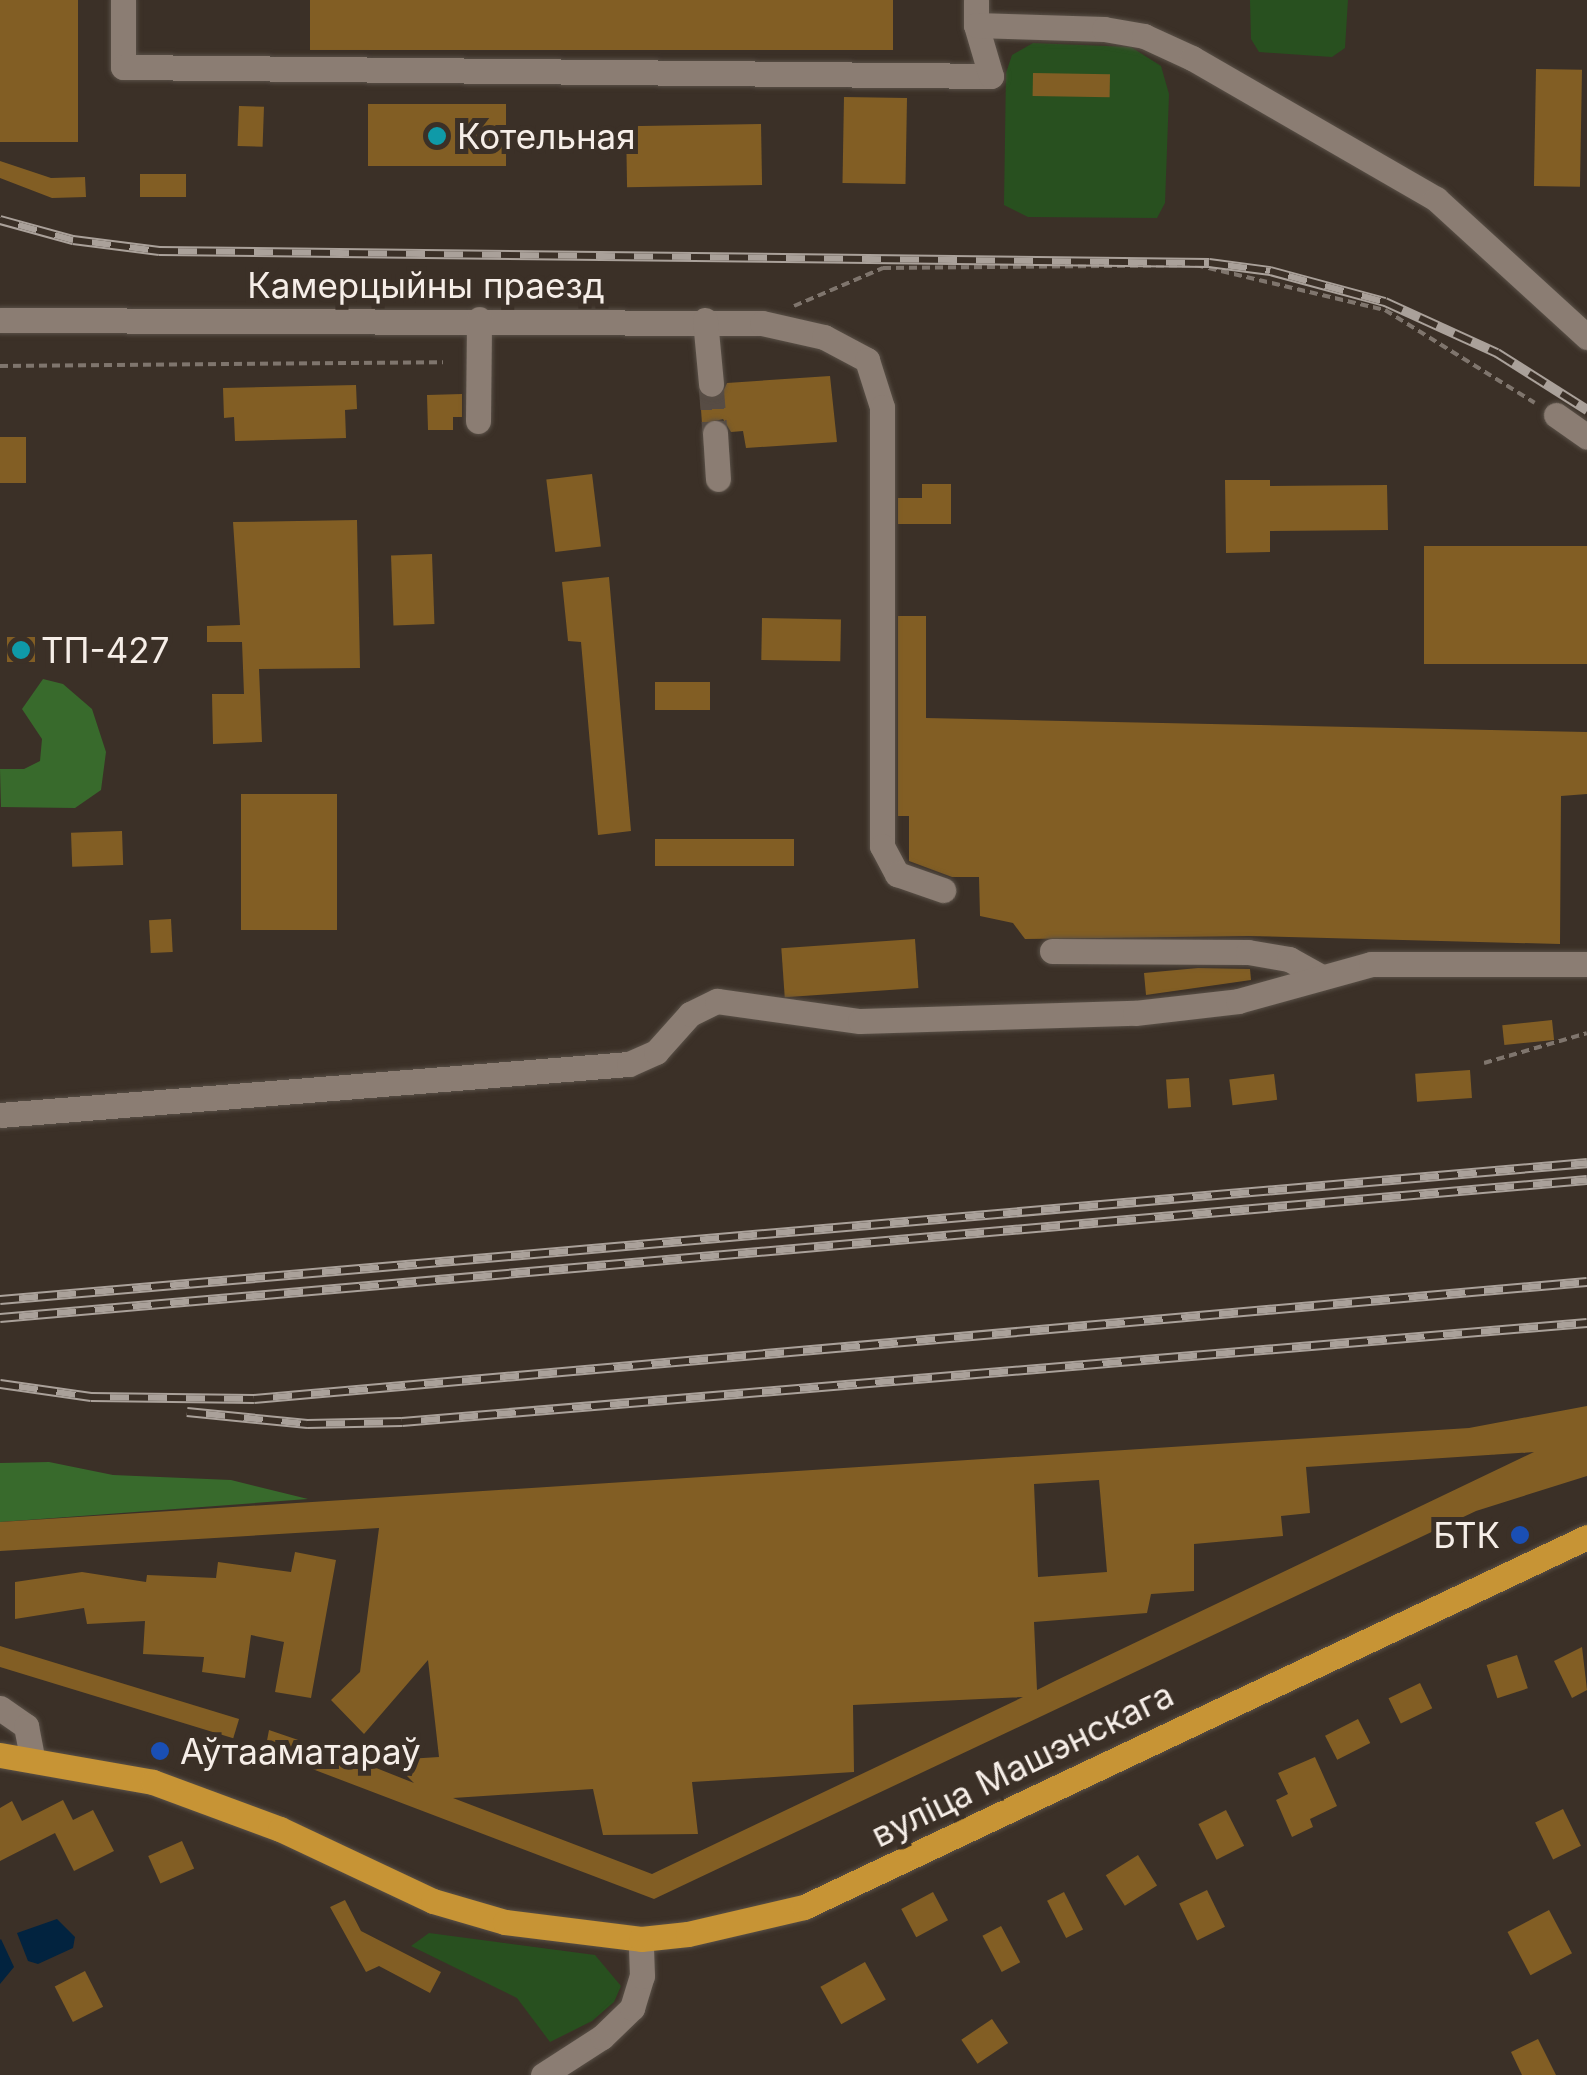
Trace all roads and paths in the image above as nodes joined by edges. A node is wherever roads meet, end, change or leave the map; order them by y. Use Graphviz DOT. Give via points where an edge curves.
graph roads {
  1 [pos="123,0"];
  2 [pos="976,12"];
  3 [pos="479,319"];
  4 [pos="0,320"];
  5 [pos="705,320"];
  6 [pos="762,322"];
  7 [pos="1587,337"];
  8 [pos="443,362"];
  9 [pos="0,366"];
  10 [pos="711,384"];
  11 [pos="1556,415"];
  12 [pos="478,422"];
  13 [pos="715,432"];
  14 [pos="1587,437"];
  15 [pos="718,479"];
  16 [pos="944,890"];
  17 [pos="1052,951"];
  18 [pos="1587,964"];
  19 [pos="1320,976"];
  20 [pos="1587,1033"];
  21 [pos="1484,1063"];
  22 [pos="0,1116"];
  23 [pos="1587,1537"];
  24 [pos="0,1708"];
  25 [pos="0,1755"];
  26 [pos="32,1758"];
  27 [pos="641,1940"];
  28 [pos="543,2075"];
  1 -- 2 [label="street" via="123,67 990,76"];
  2 -- 7 [label="street" via="1104,28 1176,49 1436,199"];
  3 -- 4 [label="street, Камерцыйны праезд"];
  3 -- 5 [label="street, Камерцыйны праезд"];
  3 -- 12 [label="street"];
  5 -- 6 [label="street, Камерцыйны праезд"];
  5 -- 10 [label="street"];
  6 -- 11 [label="path" via="883,268 1196,266 1384,310"];
  6 -- 16 [label="street, Камерцыйны праезд" via="867,360 881,391 882,846 896,874"];
  8 -- 9 [label="path"];
  11 -- 14 [label="street"];
  13 -- 15 [label="street"];
  17 -- 19 [label="street" via="1248,952 1289,959"];
  18 -- 19 [label="street" via="1398,961"];
  19 -- 22 [label="street" via="1238,1001 1162,1012 860,1021 718,1001 690,1014 656,1052 629,1064"];
  20 -- 21 [label="path"];
  23 -- 27 [label="main road, вуліца Машэнскага" via="804,1907 742,1926"];
  24 -- 26 [label="street" via="26,1726"];
  25 -- 26 [label="main road, вуліца Машэнскага"];
  26 -- 27 [label="main road, вуліца Машэнскага" via="153,1782 463,1910 576,1935"];
  27 -- 28 [label="street" via="642,1976 632,2008"];
}
